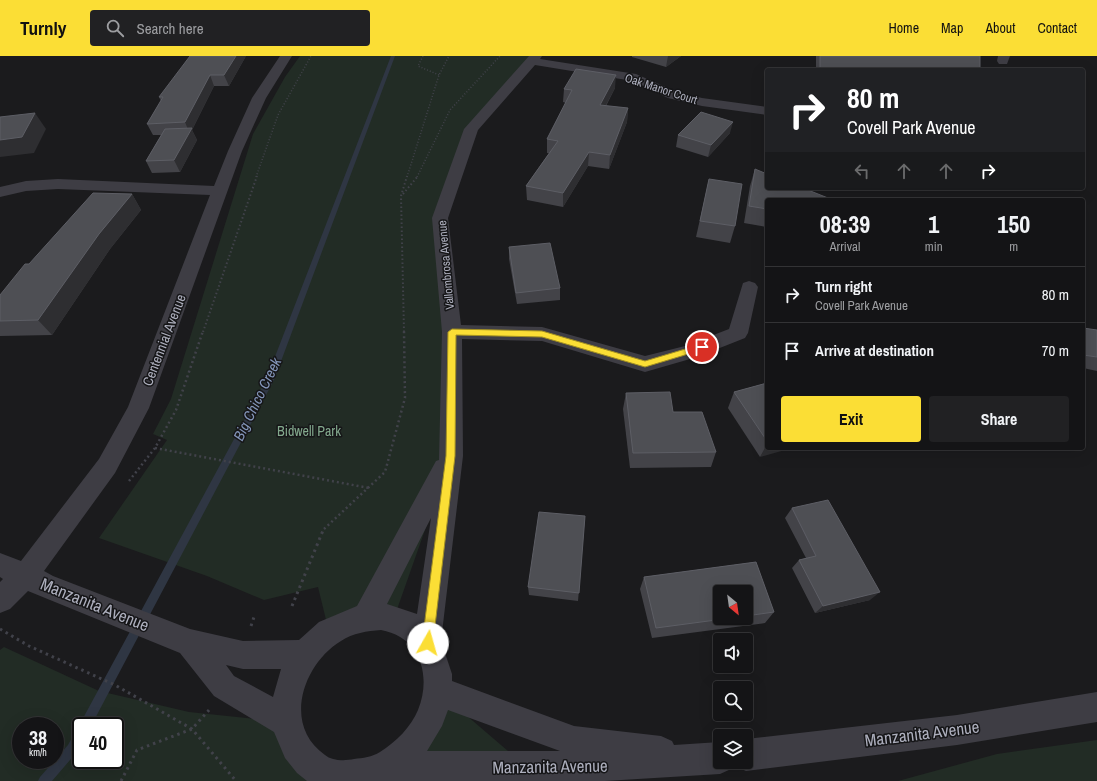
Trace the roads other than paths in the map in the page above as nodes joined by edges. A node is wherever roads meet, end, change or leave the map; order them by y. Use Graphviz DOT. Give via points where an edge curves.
graph roads {
  1 [pos="286,56"];
  2 [pos="534,58"];
  3 [pos="765,111"];
  4 [pos="220,191"];
  5 [pos="0,192"];
  6 [pos="749,287"];
  7 [pos="452,332"];
  8 [pos="451,456"];
  9 [pos="0,565"];
  10 [pos="26,575"];
  11 [pos="0,600"];
  12 [pos="366,617"];
  13 [pos="190,643"];
  14 [pos="428,643"];
  15 [pos="306,654"];
  16 [pos="438,691"];
  17 [pos="1097,707"];
  18 [pos="286,722"];
  19 [pos="753,754"];
  20 [pos="713,758"];
  21 [pos="713,759"];
  22 [pos="387,767"];
  1 -- 4 [label="street, Centennial Avenue" via="260,98 235,151"];
  2 -- 3 [label="street, Oak Manor Court" via="636,78 673,95 702,102"];
  2 -- 7 [label="street, Vallombrosa Avenue" via="471,129 440,218"];
  4 -- 5 [label="street" via="58,184 26,186"];
  4 -- 10 [label="street, Centennial Avenue" via="138,408 107,466"];
  6 -- 7 [label="street" via="738,333 690,352 645,364 542,334"];
  7 -- 8 [label="street, Vallombrosa Avenue"];
  8 -- 12 [label="street, Vallombrosa Avenue"];
  8 -- 14 [label="street, Vallombrosa Avenue"];
  9 -- 10 [label="street, Manzanita Avenue"];
  10 -- 11 [label="street, Centennial Avenue"];
  10 -- 13 [label="street, Manzanita Avenue" via="44,586"];
  12 -- 14 [label="street" via="380,616 399,620 415,629"];
  12 -- 15 [label="street" via="347,622 328,632"];
  13 -- 15 [label="street, Manzanita Avenue" via="243,655"];
  13 -- 18 [label="street, Manzanita Avenue" via="224,686"];
  14 -- 16 [label="street" via="437,665"];
  15 -- 18 [label="street" via="293,675 288,692"];
  16 -- 20 [label="street, Manzanita Avenue" via="574,741"];
  16 -- 22 [label="street" via="433,712 423,733 408,751"];
  17 -- 19 [label="street, Manzanita Avenue" via="957,730"];
  18 -- 22 [label="street" via="290,740 312,767 336,776 364,776"];
  21 -- 22 [label="street, Manzanita Avenue" via="576,767"];
}
